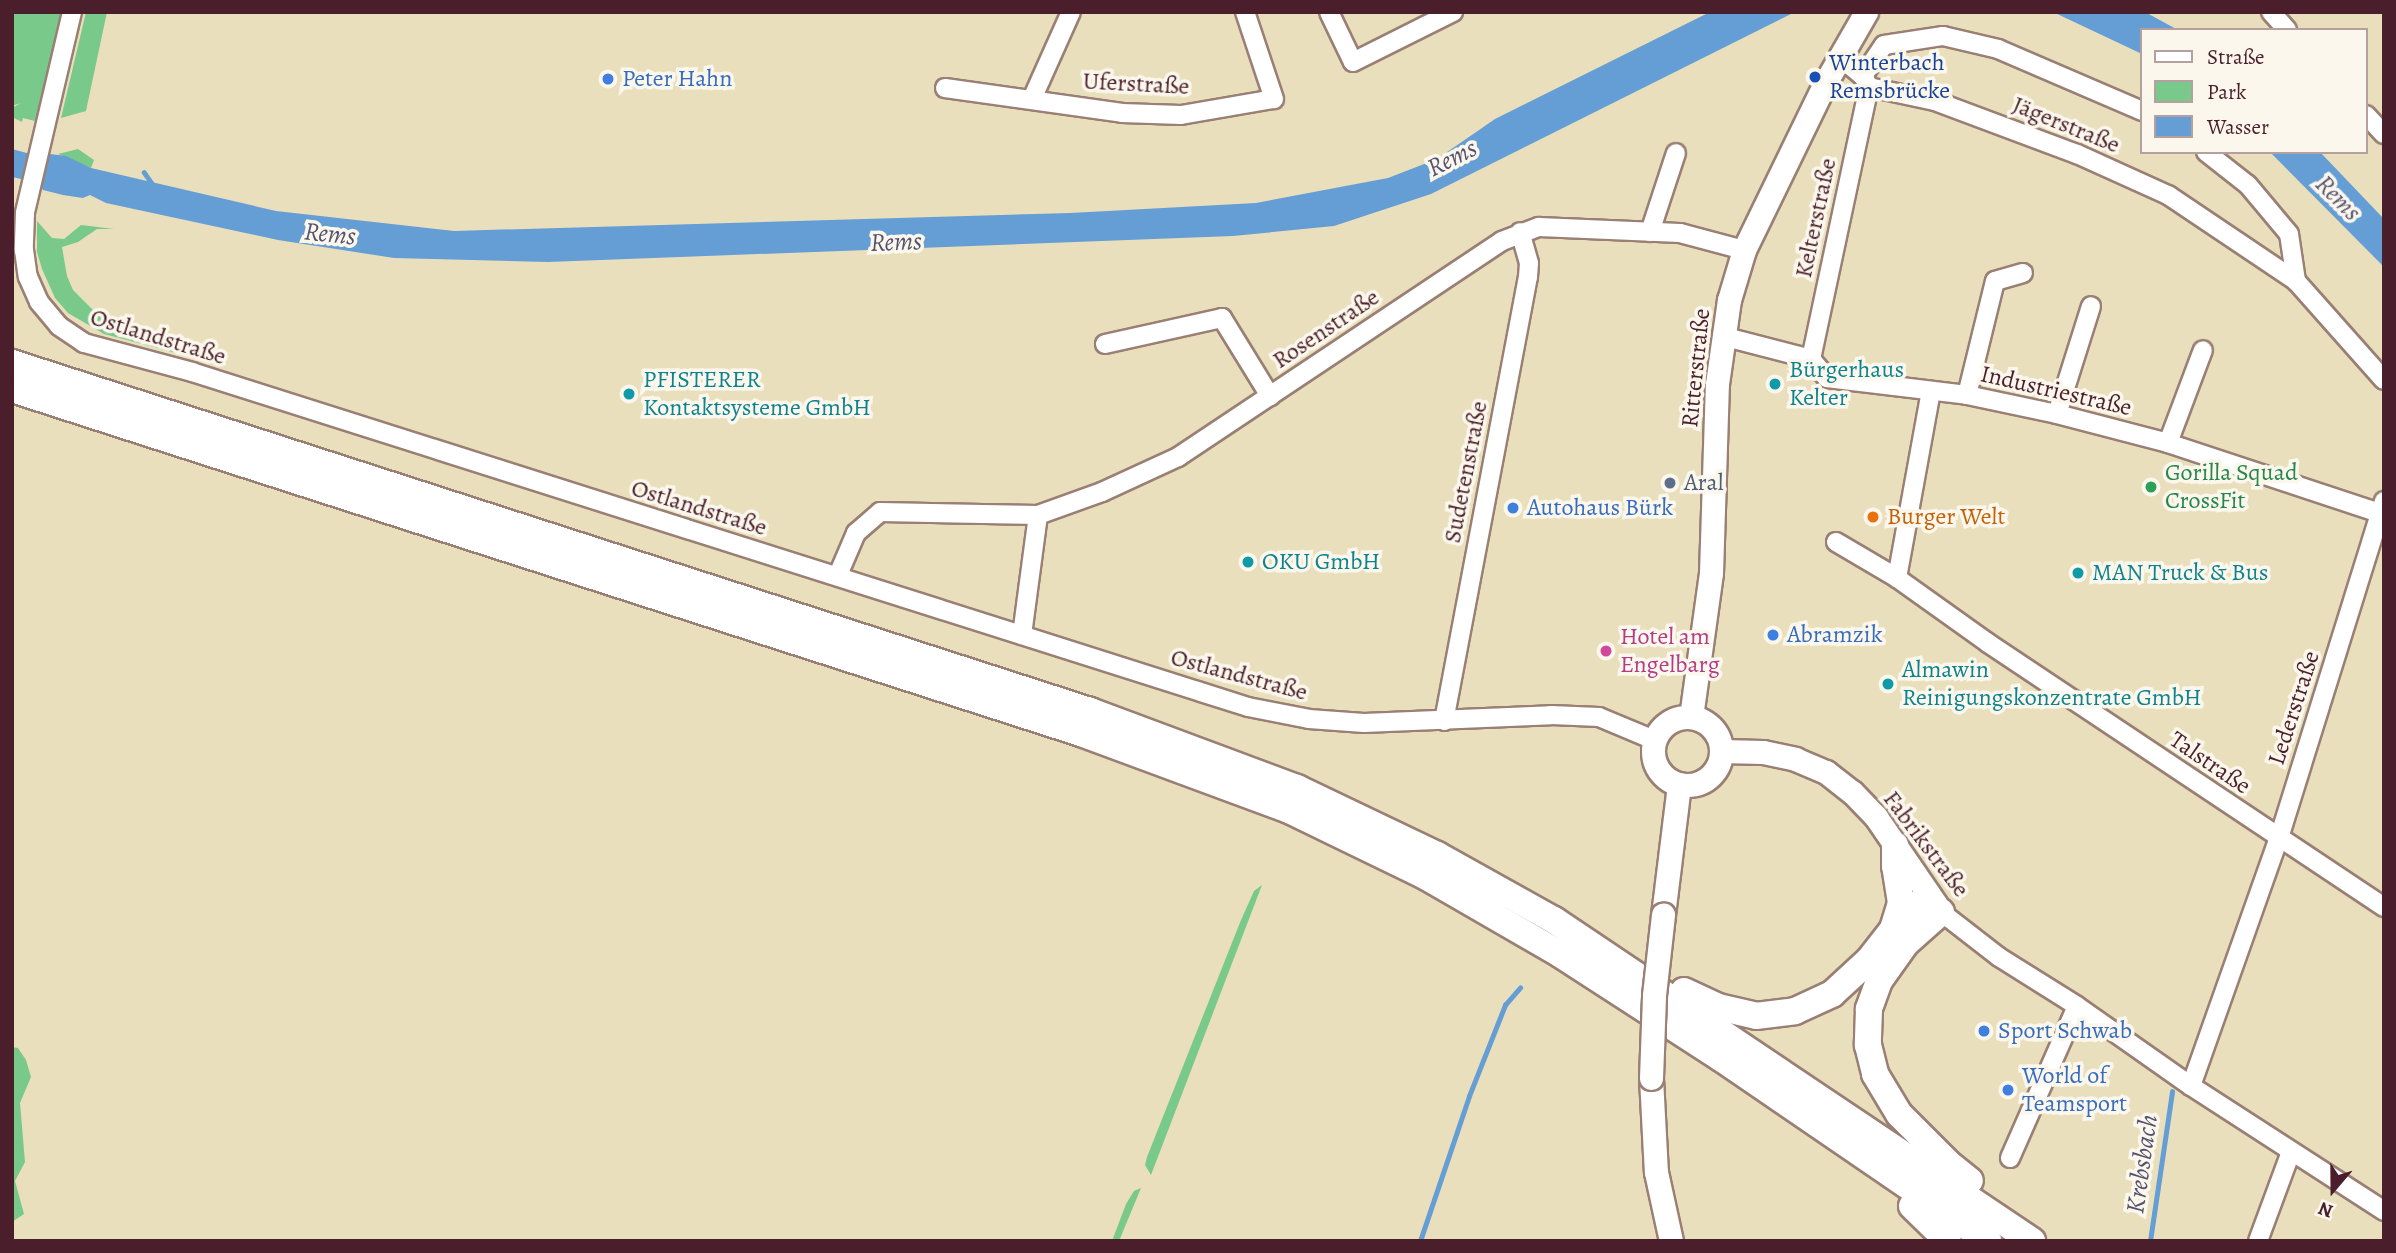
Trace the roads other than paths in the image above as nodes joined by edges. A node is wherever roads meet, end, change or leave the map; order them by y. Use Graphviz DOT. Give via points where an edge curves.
graph roads {
  1 [pos="72,12"];
  2 [pos="1071,12"];
  3 [pos="1245,12"];
  4 [pos="1329,12"];
  5 [pos="1453,12"];
  6 [pos="1866,12"];
  7 [pos="2271,12"];
  8 [pos="2285,28"];
  9 [pos="1840,57"];
  10 [pos="1866,82"];
  11 [pos="945,88"];
  12 [pos="1032,99"];
  13 [pos="2140,110"];
  14 [pos="2368,117"];
  15 [pos="2384,134"];
  16 [pos="1676,153"];
  17 [pos="2209,154"];
  18 [pos="1520,232"];
  19 [pos="1650,232"];
  20 [pos="1744,250"];
  21 [pos="2022,273"];
  22 [pos="2296,281"];
  23 [pos="2091,306"];
  24 [pos="1722,336"];
  25 [pos="1105,344"];
  26 [pos="2203,350"];
  27 [pos="1811,359"];
  28 [pos="12,363"];
  29 [pos="2384,380"];
  30 [pos="12,389"];
  31 [pos="1931,391"];
  32 [pos="1967,395"];
  33 [pos="1270,397"];
  34 [pos="2057,414"];
  35 [pos="2168,443"];
  36 [pos="2382,507"];
  37 [pos="1038,515"];
  38 [pos="1836,542"];
  39 [pos="838,575"];
  40 [pos="1897,578"];
  41 [pos="1022,635"];
  42 [pos="1691,717"];
  43 [pos="1444,721"];
  44 [pos="1654,740"];
  45 [pos="1721,751"];
  46 [pos="1679,784"];
  47 [pos="2279,838"];
  48 [pos="1895,845"];
  49 [pos="1935,903"];
  50 [pos="2384,907"];
  51 [pos="1554,920"];
  52 [pos="1893,929"];
  53 [pos="2077,1006"];
  54 [pos="2191,1086"];
  55 [pos="2291,1152"];
  56 [pos="2010,1158"];
  57 [pos="1896,1178"];
  58 [pos="2382,1205"];
  59 [pos="1990,1213"];
  60 [pos="1671,1241"];
  61 [pos="1948,1241"];
  62 [pos="1988,1241"];
  63 [pos="2032,1241"];
  64 [pos="2258,1241"];
  1 -- 39 [label="street, Ostlandstraße" via="25,213 23,250 33,290 48,315 84,343 192,372"];
  2 -- 12 [label="street"];
  3 -- 12 [label="street, Uferstraße" via="1274,99 1181,115 1122,113"];
  4 -- 5 [label="street" via="1353,62"];
  6 -- 9 [label="main road, Ritterstraße"];
  7 -- 8 [label="street"];
  9 -- 10 [label="street, Jägerstraße"];
  9 -- 20 [label="main road, Ritterstraße"];
  10 -- 13 [label="street" via="1884,45 1943,36 1998,49"];
  10 -- 22 [label="street, Jägerstraße" via="1935,101 2077,153 2168,195"];
  10 -- 27 [label="street, Kelterstraße"];
  11 -- 12 [label="street, Uferstraße"];
  14 -- 15 [label="street"];
  16 -- 19 [label="street"];
  17 -- 22 [label="street" via="2248,185 2289,234"];
  18 -- 19 [label="street, Rosenstraße" via="1539,227"];
  18 -- 33 [label="street, Rosenstraße"];
  18 -- 43 [label="street, Sudetenstraße" via="1528,277"];
  19 -- 20 [label="street, Rosenstraße" via="1680,233"];
  20 -- 24 [label="main road, Ritterstraße"];
  21 -- 32 [label="street" via="1995,281"];
  22 -- 29 [label="street, Jägerstraße"];
  23 -- 34 [label="street"];
  24 -- 27 [label="street, Industriestraße"];
  24 -- 42 [label="main road, Ritterstraße" via="1711,573"];
  25 -- 33 [label="street" via="1222,318"];
  26 -- 35 [label="street"];
  27 -- 31 [label="street, Industriestraße" via="1827,378"];
  28 -- 51 [label="highway" via="1201,750 1368,821"];
  30 -- 57 [label="highway" via="1081,733 1289,810 1424,876 1548,946"];
  31 -- 32 [label="street, Industriestraße"];
  31 -- 40 [label="street"];
  32 -- 34 [label="street, Industriestraße"];
  33 -- 37 [label="street, Rosenstraße" via="1178,457"];
  34 -- 35 [label="street, Industriestraße"];
  35 -- 36 [label="street, Industriestraße"];
  36 -- 47 [label="street, Lederstraße"];
  37 -- 39 [label="street, Rosenstraße" via="880,512 856,533"];
  37 -- 41 [label="street"];
  38 -- 40 [label="street, Talstraße"];
  39 -- 41 [label="street, Ostlandstraße"];
  40 -- 47 [label="street, Talstraße"];
  41 -- 43 [label="street, Ostlandstraße" via="1276,713 1364,723"];
  42 -- 44 [label="main road" via="1673,720"];
  42 -- 45 [label="main road" via="1709,725"];
  43 -- 44 [label="street, Ostlandstraße" via="1551,715 1599,718"];
  44 -- 46 [label="main road" via="1657,767"];
  45 -- 46 [label="main road" via="1708,778"];
  45 -- 48 [label="main road, Fabrikstraße" via="1763,752 1826,772 1876,817"];
  46 -- 60 [label="main road, bridge" via="1654,995 1651,1077 1656,1172"];
  47 -- 50 [label="street, Talstraße"];
  47 -- 54 [label="street, Lederstraße"];
  48 -- 49 [label="main road, Fabrikstraße"];
  48 -- 52 [label="highway" via="1901,903"];
  49 -- 52 [label="highway"];
  49 -- 53 [label="street, Fabrikstraße" via="2000,957"];
  49 -- 59 [label="highway" via="1879,981 1869,1009 1868,1045 1875,1074 1899,1114 1982,1190"];
  51 -- 52 [label="highway" via="1580,926 1697,998 1756,1016 1795,1011 1832,994 1869,960"];
  51 -- 59 [label="highway"];
  53 -- 54 [label="street, Fabrikstraße"];
  53 -- 56 [label="street"];
  54 -- 55 [label="street, Fabrikstraße"];
  55 -- 58 [label="street, Fabrikstraße"];
  55 -- 64 [label="street"];
  57 -- 61 [label="highway" via="1908,1202"];
  57 -- 62 [label="highway"];
  59 -- 63 [label="highway"];
}
